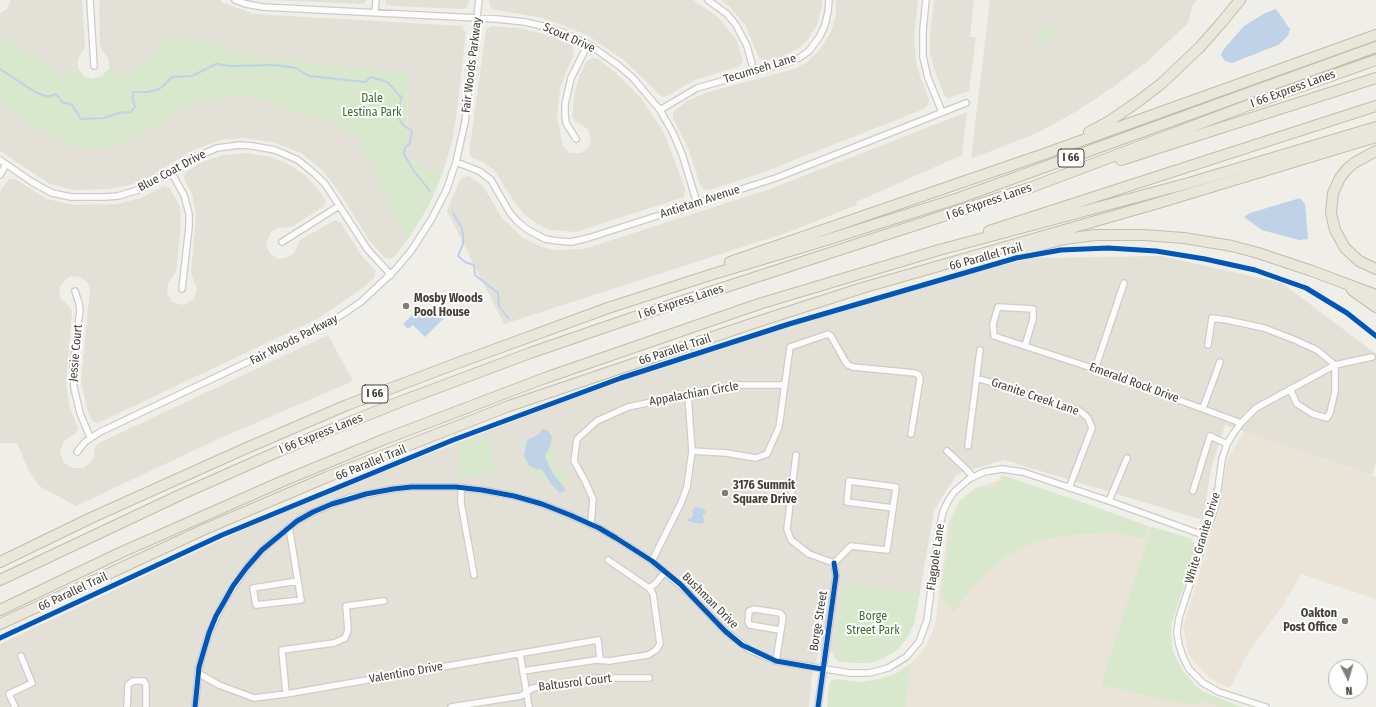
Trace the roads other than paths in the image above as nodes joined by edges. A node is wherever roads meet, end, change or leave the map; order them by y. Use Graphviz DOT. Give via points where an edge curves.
graph roads {
  1 [pos="90,0"];
  2 [pos="235,0"];
  3 [pos="376,0"];
  4 [pos="479,0"];
  5 [pos="708,0"];
  6 [pos="829,0"];
  7 [pos="926,0"];
  8 [pos="1240,0"];
  9 [pos="375,12"];
  10 [pos="477,18"];
  11 [pos="1376,35"];
  12 [pos="588,44"];
  13 [pos="1376,47"];
  14 [pos="1376,60"];
  15 [pos="94,66"];
  16 [pos="754,72"];
  17 [pos="1376,78"];
  18 [pos="966,103"];
  19 [pos="1376,106"];
  20 [pos="660,110"];
  21 [pos="942,112"];
  22 [pos="1376,127"];
  23 [pos="1376,137"];
  24 [pos="576,139"];
  25 [pos="1376,151"];
  26 [pos="1044,154"];
  27 [pos="0,160"];
  28 [pos="456,162"];
  29 [pos="6,164"];
  30 [pos="171,172"];
  31 [pos="0,175"];
  32 [pos="1029,188"];
  33 [pos="697,203"];
  34 [pos="339,206"];
  35 [pos="282,242"];
  36 [pos="939,250"];
  37 [pos="975,256"];
  38 [pos="1376,269"];
  39 [pos="391,275"];
  40 [pos="1333,279"];
  41 [pos="1124,283"];
  42 [pos="182,289"];
  43 [pos="74,291"];
  44 [pos="1376,295"];
  45 [pos="1376,307"];
  46 [pos="608,308"];
  47 [pos="1208,345"];
  48 [pos="1025,346"];
  49 [pos="980,350"];
  50 [pos="1372,357"];
  51 [pos="1220,362"];
  52 [pos="1335,365"];
  53 [pos="1095,369"];
  54 [pos="977,378"];
  55 [pos="784,385"];
  56 [pos="1290,389"];
  57 [pos="688,395"];
  58 [pos="1203,408"];
  59 [pos="1241,423"];
  60 [pos="911,434"];
  61 [pos="90,437"];
  62 [pos="1227,444"];
  63 [pos="968,446"];
  64 [pos="692,451"];
  65 [pos="947,451"];
  66 [pos="78,452"];
  67 [pos="796,455"];
  68 [pos="1126,458"];
  69 [pos="973,477"];
  70 [pos="461,488"];
  71 [pos="1069,488"];
  72 [pos="1193,491"];
  73 [pos="1109,501"];
  74 [pos="893,508"];
  75 [pos="591,524"];
  76 [pos="289,527"];
  77 [pos="1206,536"];
  78 [pos="608,560"];
  79 [pos="0,562"];
  80 [pos="652,562"];
  81 [pos="834,563"];
  82 [pos="665,572"];
  83 [pos="474,575"];
  84 [pos="0,580"];
  85 [pos="298,581"];
  86 [pos="649,588"];
  87 [pos="384,601"];
  88 [pos="0,610"];
  89 [pos="0,624"];
  90 [pos="780,630"];
  91 [pos="520,654"];
  92 [pos="21,656"];
  93 [pos="600,660"];
  94 [pos="776,661"];
  95 [pos="822,669"];
  96 [pos="523,671"];
  97 [pos="198,673"];
  98 [pos="649,678"];
  99 [pos="526,693"];
  100 [pos="286,694"];
  101 [pos="529,704"];
  102 [pos="15,707"];
  103 [pos="127,707"];
  104 [pos="146,707"];
  105 [pos="195,707"];
  106 [pos="451,707"];
  107 [pos="818,707"];
  108 [pos="1266,707"];
  1 -- 15 [label="street"];
  2 -- 9 [label="street, Scout Drive" via="263,7"];
  3 -- 9 [label="street"];
  4 -- 10 [label="street, Fair Woods Parkway"];
  5 -- 16 [label="street" via="727,14 736,25 747,46"];
  6 -- 16 [label="street, Tecumseh Lane" via="823,32 809,51 792,61"];
  7 -- 21 [label="street" via="923,57 928,78"];
  8 -- 26 [label="highway" via="1200,47 1161,84 1108,122"];
  9 -- 10 [label="street, Scout Drive"];
  10 -- 12 [label="street, Scout Drive" via="525,22 562,32"];
  10 -- 28 [label="street, Fair Woods Parkway" via="465,122"];
  11 -- 26 [label="highway"];
  12 -- 20 [label="street, Scout Drive" via="627,72"];
  12 -- 24 [label="street" via="571,78 565,104 566,123"];
  13 -- 46 [label="highway, I 66" via="959,198"];
  14 -- 32 [label="highway, I 66 Express Lanes" via="1234,110"];
  16 -- 20 [label="street, Tecumseh Lane" via="697,88"];
  17 -- 32 [label="highway"];
  18 -- 21 [label="street, Antietam Avenue"];
  19 -- 36 [label="highway" via="987,231"];
  20 -- 33 [label="street, Scout Drive" via="682,154"];
  21 -- 33 [label="street, Antietam Avenue" via="776,178"];
  22 -- 36 [label="highway" via="1189,183"];
  23 -- 37 [label="highway"];
  25 -- 38 [label="highway" via="1354,163 1340,178 1331,212 1334,230 1345,248 1359,261"];
  26 -- 46 [label="highway" via="744,257"];
  27 -- 29 [label="street, Blue Coat Drive"];
  28 -- 33 [label="street, Antietam Avenue" via="479,171 491,180 505,206 522,226 538,236 558,241 571,242 588,238"];
  28 -- 39 [label="street, Fair Woods Parkway" via="446,191 431,220 411,251"];
  29 -- 30 [label="street, Blue Coat Drive" via="48,191 59,196 71,197 128,194"];
  29 -- 31 [label="street"];
  30 -- 34 [label="street, Blue Coat Drive" via="217,148 240,145 265,147 288,155 308,167"];
  30 -- 42 [label="street" via="184,195 189,214"];
  32 -- 84 [label="highway, I 66 Express Lanes" via="638,316 402,401 187,492"];
  34 -- 35 [label="street"];
  34 -- 39 [label="street, Blue Coat Drive" via="368,250"];
  36 -- 88 [label="highway" via="723,316 459,410 283,481 122,552"];
  37 -- 40 [label="highway" via="1017,251 1064,239 1095,235 1159,235 1232,246 1283,260"];
  37 -- 89 [label="highway" via="862,288 508,406 327,477 212,526"];
  39 -- 61 [label="street, Fair Woods Parkway" via="361,302 328,324"];
  40 -- 44 [label="highway"];
  40 -- 45 [label="highway"];
  41 -- 53 [label="street"];
  43 -- 61 [label="street, Jessie Court" via="80,310 73,366 74,388 80,413"];
  46 -- 79 [label="highway, I 66" via="347,405 140,496"];
  47 -- 52 [label="street" via="1212,318 1227,320 1264,328 1295,340 1317,350"];
  48 -- 48 [label="street, Emerald Rock Drive" via="994,336 993,324 998,306 1033,309 1033,319"];
  48 -- 53 [label="street, Emerald Rock Drive"];
  49 -- 54 [label="street, Granite Creek Lane"];
  50 -- 52 [label="street, White Granite Drive"];
  51 -- 58 [label="street"];
  52 -- 56 [label="street, White Granite Drive"];
  52 -- 56 [label="street" via="1335,390 1327,418 1313,414 1297,404"];
  53 -- 58 [label="street, Emerald Rock Drive"];
  54 -- 63 [label="street, Granite Creek Lane"];
  54 -- 71 [label="street, Granite Creek Lane" via="1080,411 1088,418 1092,428"];
  55 -- 57 [label="street, Appalachian Circle" via="734,385"];
  55 -- 60 [label="street" via="790,347 828,334 848,365 919,375"];
  55 -- 64 [label="street" via="778,427 767,454 756,458"];
  56 -- 59 [label="street, White Granite Drive" via="1256,408"];
  57 -- 64 [label="street"];
  57 -- 75 [label="street, Appalachian Circle" via="628,407 597,421 577,439 574,461 593,499"];
  58 -- 59 [label="street, Emerald Rock Drive"];
  59 -- 62 [label="street, White Granite Drive"];
  61 -- 66 [label="street, Fair Woods Parkway"];
  62 -- 72 [label="street" via="1210,436"];
  62 -- 77 [label="street, White Granite Drive" via="1220,467 1216,504"];
  64 -- 80 [label="street" via="687,487"];
  65 -- 69 [label="street"];
  67 -- 81 [label="street" via="787,529 791,540 809,554"];
  68 -- 73 [label="street"];
  69 -- 71 [label="street, Flagpole Lane" via="989,471 1008,470 1033,475"];
  69 -- 95 [label="street, Flagpole Lane" via="954,492 943,512 927,620 914,649 898,664 878,672 850,673"];
  70 -- 75 [label="street, Bushman Drive" via="514,496 542,504"];
  70 -- 76 [label="street, Bushman Drive" via="399,488 349,498 313,512"];
  70 -- 83 [label="street" via="461,503"];
  71 -- 73 [label="street, Flagpole Lane"];
  73 -- 77 [label="street, Flagpole Lane"];
  74 -- 74 [label="street" via="896,487 849,481 847,502"];
  74 -- 81 [label="street" via="887,550 851,546"];
  75 -- 80 [label="street, Bushman Drive"];
  76 -- 85 [label="street"];
  76 -- 97 [label="street, Bushman Drive" via="262,550 233,586 209,633"];
  77 -- 108 [label="street, White Granite Drive" via="1179,618 1177,632 1180,651 1189,669 1203,683 1219,692"];
  78 -- 86 [label="street"];
  80 -- 82 [label="street, Bushman Drive"];
  81 -- 95 [label="street, Borge Street" via="836,576"];
  82 -- 86 [label="street"];
  82 -- 94 [label="street, Bushman Drive" via="733,638 750,650"];
  85 -- 85 [label="street" via="301,600 256,605 253,588"];
  86 -- 93 [label="street" via="653,594 660,644 656,650 648,655"];
  87 -- 100 [label="street" via="346,606 348,630 344,638 334,643 282,650"];
  90 -- 90 [label="street" via="783,617 780,613 754,609 749,611 750,625"];
  90 -- 94 [label="street"];
  91 -- 93 [label="street, Valentino Drive" via="598,640"];
  91 -- 96 [label="street"];
  91 -- 100 [label="street, Valentino Drive"];
  92 -- 102 [label="street" via="32,683 9,694"];
  93 -- 96 [label="street"];
  94 -- 95 [label="street, Bushman Drive"];
  95 -- 107 [label="street, Borge Street"];
  96 -- 99 [label="street"];
  97 -- 100 [label="street, Valentino Drive" via="219,685 254,698"];
  97 -- 105 [label="street, Bushman Drive"];
  98 -- 99 [label="street, Baltusrol Court" via="597,678 534,688"];
  99 -- 101 [label="street"];
  99 -- 106 [label="street, Baltusrol Court" via="521,696"];
  103 -- 104 [label="street" via="128,685 133,681 144,681"];
}
